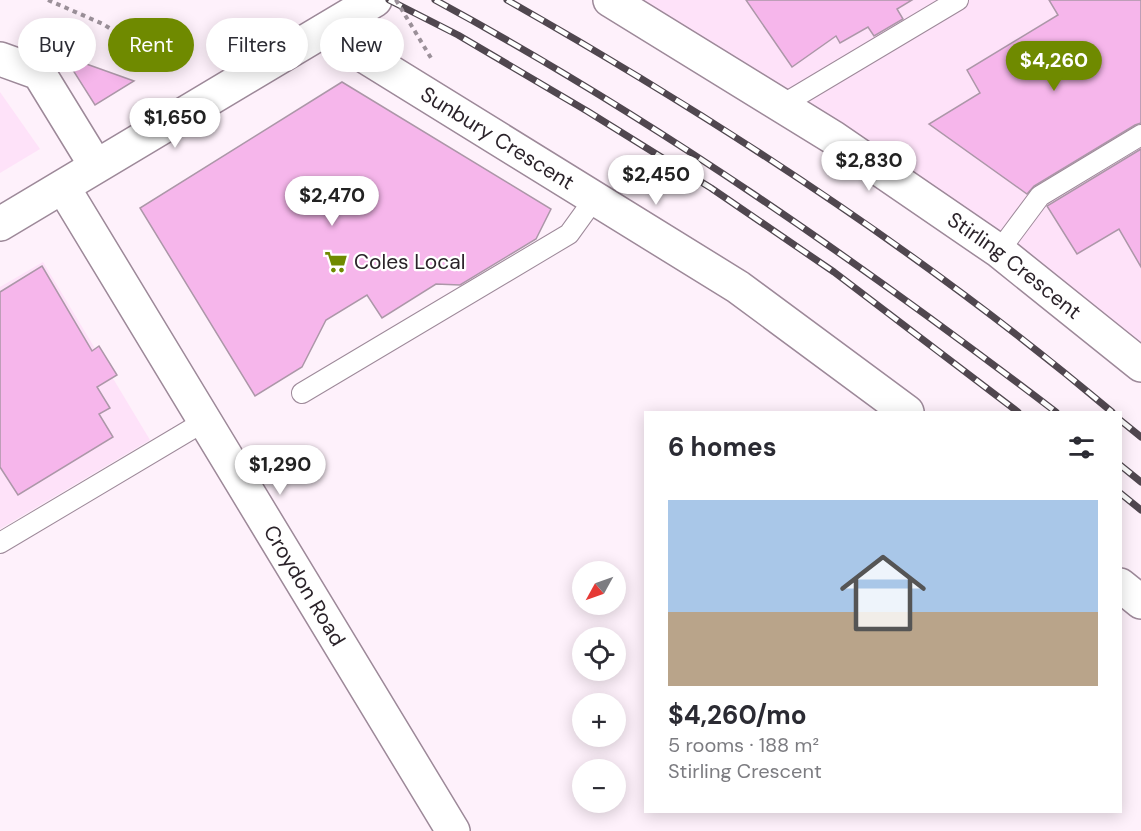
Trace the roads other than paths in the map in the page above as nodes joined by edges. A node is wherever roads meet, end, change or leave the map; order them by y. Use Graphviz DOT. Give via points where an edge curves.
graph roads {
  1 [pos="375,0"];
  2 [pos="610,0"];
  3 [pos="958,0"];
  4 [pos="345,18"];
  5 [pos="320,33"];
  6 [pos="0,59"];
  7 [pos="391,72"];
  8 [pos="782,105"];
  9 [pos="1141,135"];
  10 [pos="96,166"];
  11 [pos="63,187"];
  12 [pos="595,198"];
  13 [pos="0,224"];
  14 [pos="999,251"];
  15 [pos="1141,365"];
  16 [pos="302,393"];
  17 [pos="906,411"];
  18 [pos="205,421"];
  19 [pos="0,543"];
  20 [pos="1122,587"];
  21 [pos="1141,602"];
  22 [pos="453,831"];
  1 -- 4 [label="street"];
  2 -- 8 [label="street, Stirling Crescent"];
  3 -- 8 [label="lane"];
  5 -- 10 [label="street"];
  6 -- 10 [label="street" via="39,73"];
  7 -- 12 [label="street, Sunbury Crescent"];
  8 -- 14 [label="street, Stirling Crescent"];
  9 -- 14 [label="lane" via="1040,196"];
  10 -- 11 [label="street"];
  11 -- 13 [label="street"];
  11 -- 18 [label="street, Croydon Road"];
  12 -- 16 [label="lane" via="569,234"];
  12 -- 17 [label="street, Sunbury Crescent" via="738,287"];
  14 -- 15 [label="street, Stirling Crescent"];
  18 -- 19 [label="lane"];
  18 -- 22 [label="street, Croydon Road"];
  20 -- 21 [label="street"];
}
